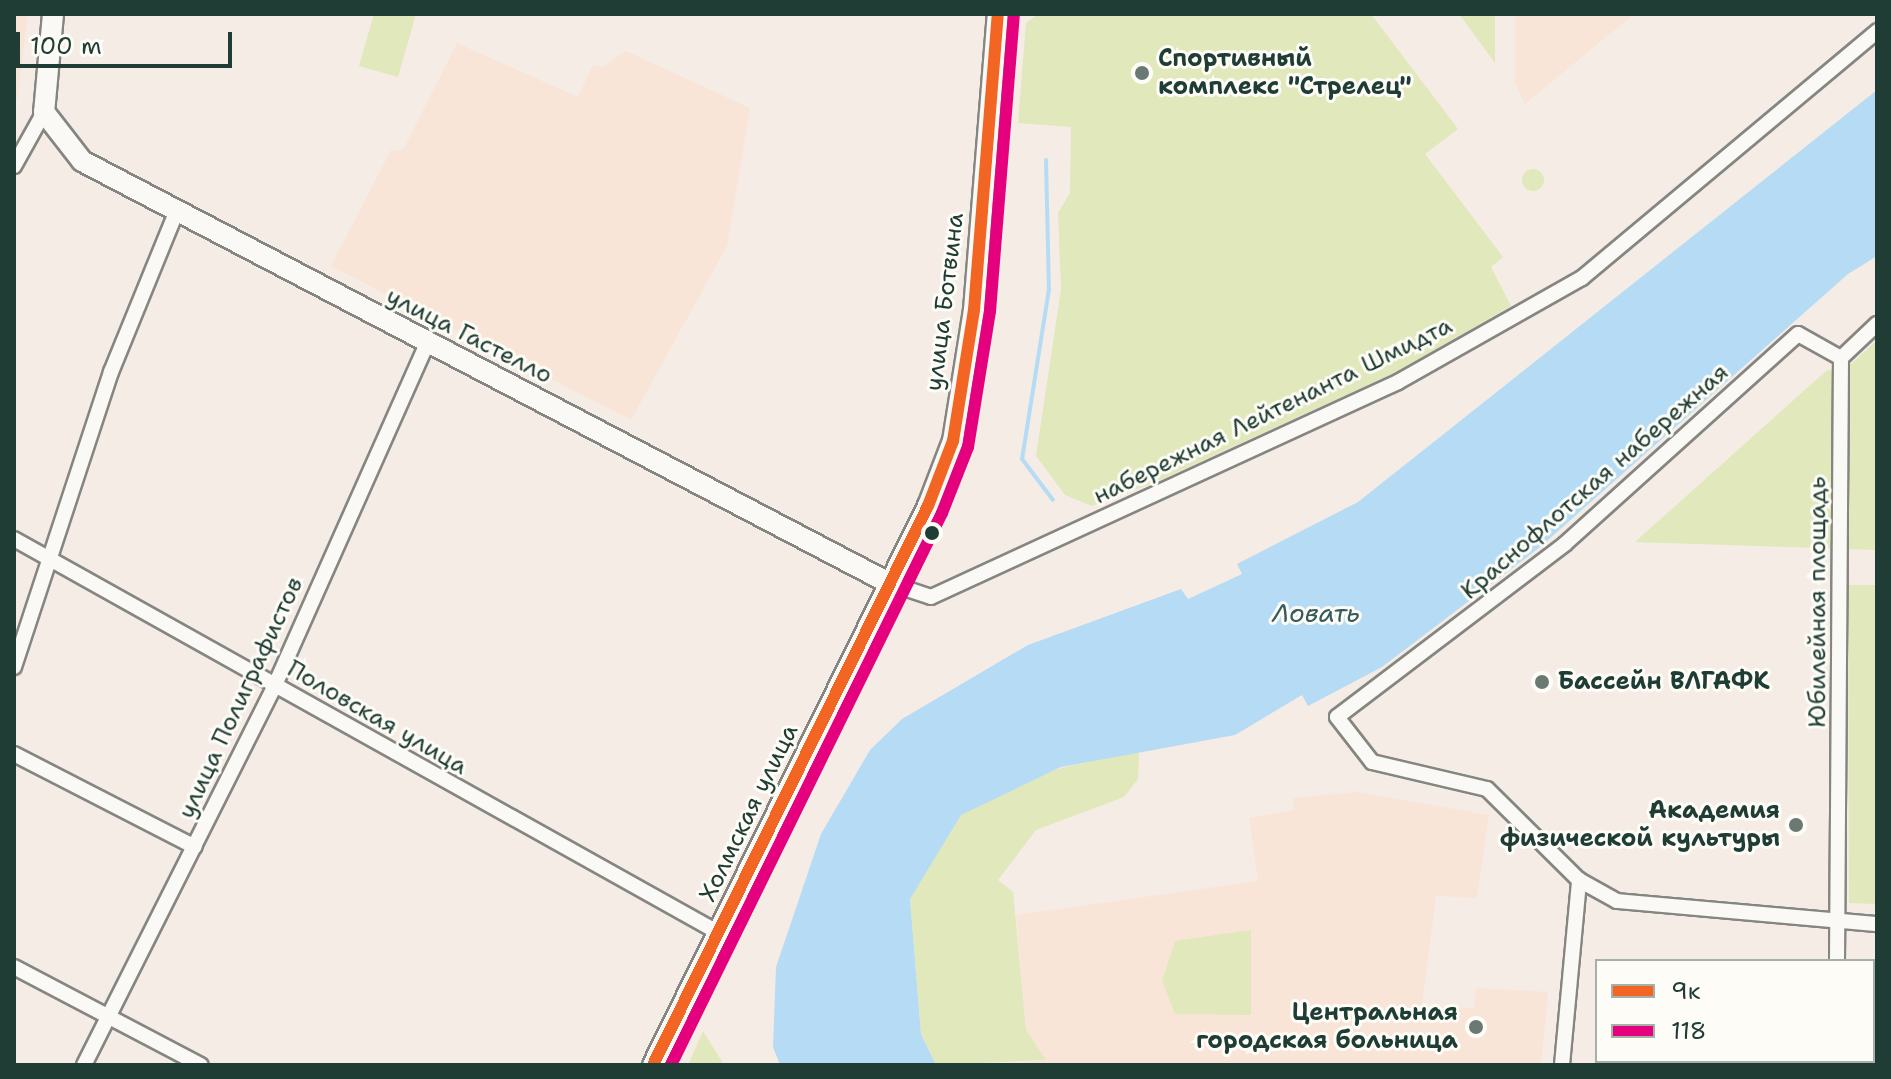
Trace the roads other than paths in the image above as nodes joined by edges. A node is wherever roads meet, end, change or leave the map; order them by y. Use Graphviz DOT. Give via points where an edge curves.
graph roads {
  1 [pos="53,14"];
  2 [pos="998,14"];
  3 [pos="1877,31"];
  4 [pos="44,112"];
  5 [pos="14,166"];
  6 [pos="176,213"];
  7 [pos="1877,324"];
  8 [pos="427,344"];
  9 [pos="1841,358"];
  10 [pos="14,539"];
  11 [pos="54,560"];
  12 [pos="889,583"];
  13 [pos="14,667"];
  14 [pos="275,685"];
  15 [pos="14,754"];
  16 [pos="195,847"];
  17 [pos="1579,880"];
  18 [pos="1837,921"];
  19 [pos="1877,924"];
  20 [pos="719,933"];
  21 [pos="1837,959"];
  22 [pos="14,967"];
  23 [pos="109,1017"];
  24 [pos="84,1065"];
  25 [pos="201,1065"];
  26 [pos="653,1065"];
  27 [pos="1562,1065"];
  1 -- 4 [label="main road"];
  2 -- 12 [label="main road, улица Ботвина" via="974,310 953,441"];
  3 -- 12 [label="street, набережная Лейтенанта Шмидта" via="1582,278 1425,366 931,597"];
  4 -- 5 [label="street"];
  4 -- 6 [label="main road, улица Гастелло" via="82,161"];
  6 -- 8 [label="main road, улица Гастелло"];
  6 -- 11 [label="street" via="111,372"];
  7 -- 9 [label="street"];
  8 -- 12 [label="main road, улица Гастелло"];
  8 -- 14 [label="street, улица Полиграфистов"];
  9 -- 17 [label="street, Краснофлотская набережная" via="1798,334 1565,544 1337,717 1372,762 1487,789"];
  9 -- 18 [label="street, Юбилейная площадь"];
  10 -- 11 [label="street, Половская улица"];
  11 -- 13 [label="street"];
  11 -- 14 [label="street, Половская улица"];
  12 -- 20 [label="main road, Холмская улица"];
  14 -- 16 [label="street, улица Полиграфистов"];
  14 -- 20 [label="street, Половская улица"];
  15 -- 16 [label="street"];
  16 -- 23 [label="street, улица Полиграфистов"];
  17 -- 18 [label="street" via="1617,901"];
  17 -- 27 [label="street"];
  18 -- 19 [label="street"];
  18 -- 21 [label="street, Юбилейная площадь"];
  20 -- 26 [label="main road, Холмская улица"];
  22 -- 23 [label="street"];
  23 -- 24 [label="street, улица Полиграфистов"];
  23 -- 25 [label="street"];
}
